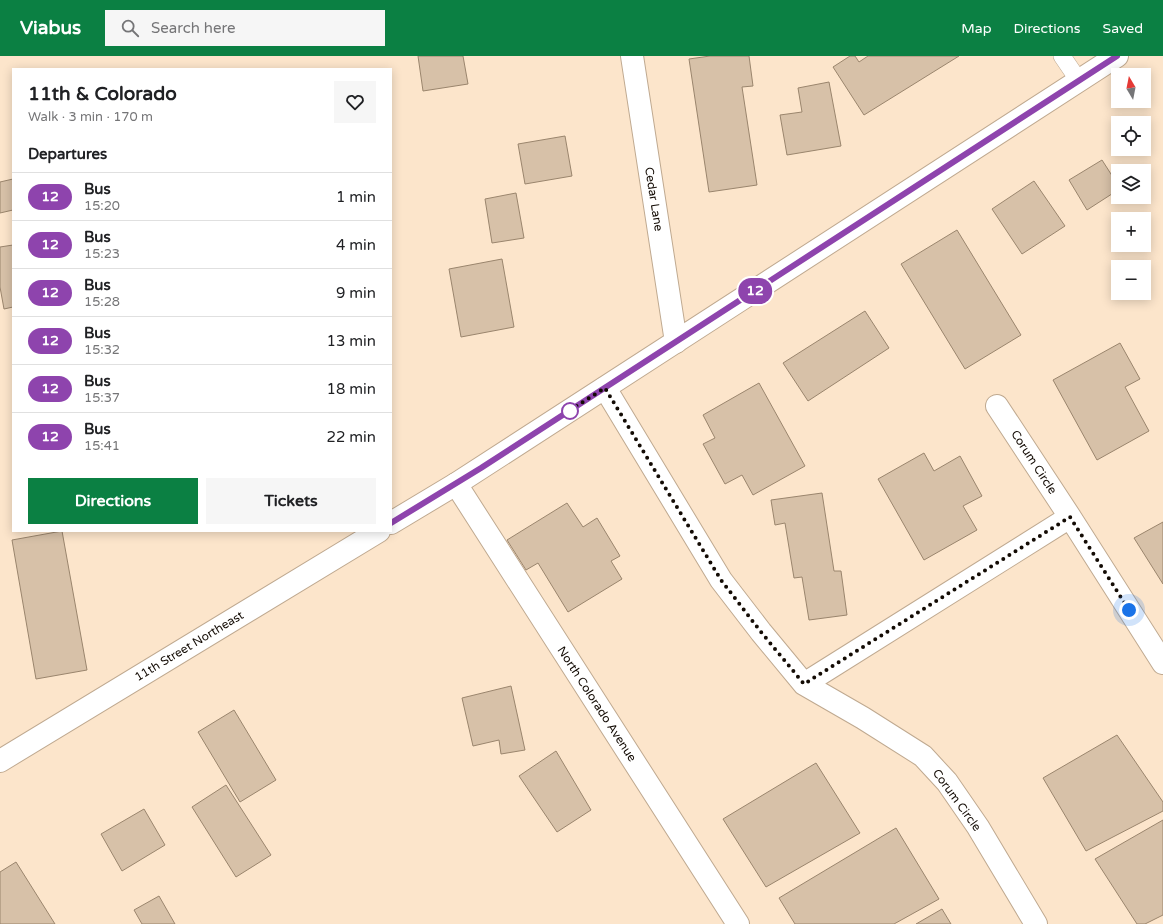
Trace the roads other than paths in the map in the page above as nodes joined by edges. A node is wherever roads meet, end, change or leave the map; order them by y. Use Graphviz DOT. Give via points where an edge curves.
graph roads {
  1 [pos="632,56"];
  2 [pos="1062,56"];
  3 [pos="1117,56"];
  4 [pos="1080,80"];
  5 [pos="676,342"];
  6 [pos="605,388"];
  7 [pos="997,406"];
  8 [pos="456,484"];
  9 [pos="1070,517"];
  10 [pos="392,523"];
  11 [pos="377,532"];
  12 [pos="1163,663"];
  13 [pos="804,684"];
  14 [pos="0,761"];
  15 [pos="738,924"];
  16 [pos="1036,924"];
  1 -- 5 [label="street, Cedar Lane"];
  2 -- 4 [label="lane"];
  3 -- 4 [label="street"];
  4 -- 5 [label="street"];
  5 -- 6 [label="street"];
  6 -- 8 [label="street"];
  6 -- 13 [label="street, Corum Circle" via="721,580"];
  7 -- 9 [label="street, Corum Circle"];
  8 -- 10 [label="street"];
  8 -- 15 [label="street, North Colorado Avenue"];
  9 -- 12 [label="street, Corum Circle"];
  9 -- 13 [label="street"];
  11 -- 14 [label="street, 11th Street Northeast"];
  13 -- 16 [label="street, Corum Circle" via="923,756 947,782 978,827"];
}
